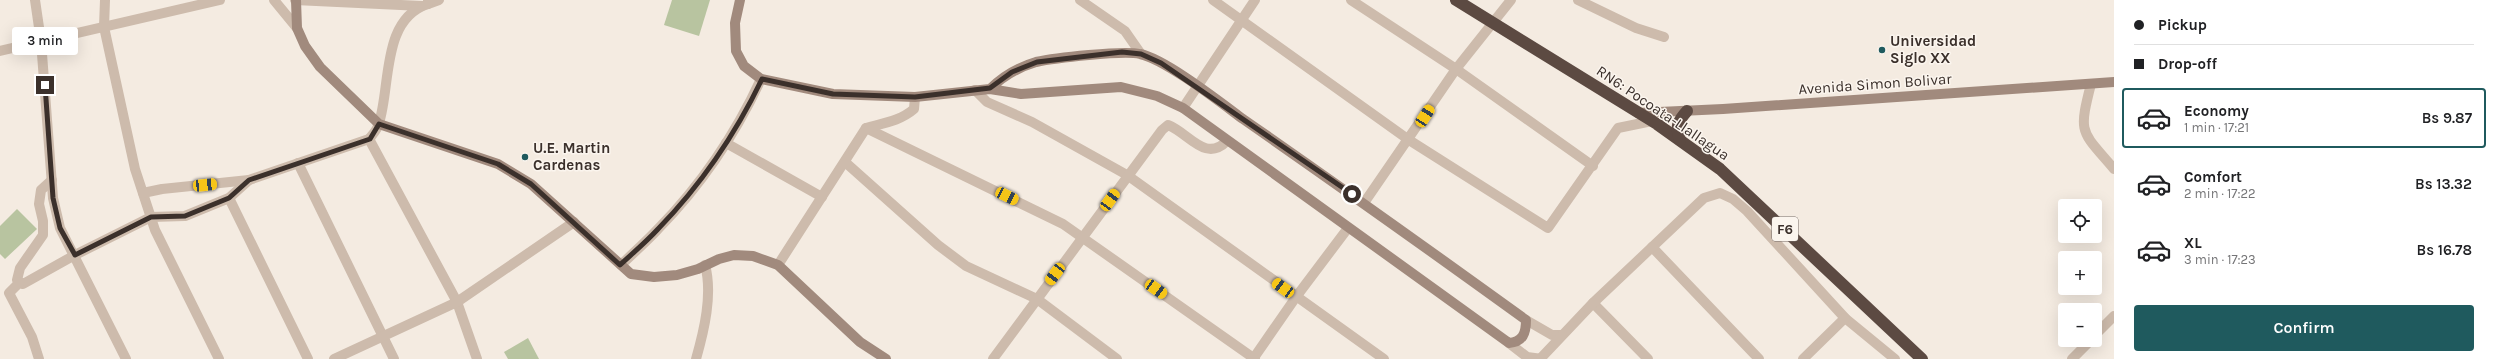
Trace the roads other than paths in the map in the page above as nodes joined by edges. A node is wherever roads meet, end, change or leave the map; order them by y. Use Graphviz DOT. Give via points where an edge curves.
graph roads {
  1 [pos="35,0"];
  2 [pos="105,0"];
  3 [pos="220,0"];
  4 [pos="274,0"];
  5 [pos="295,0"];
  6 [pos="439,0"];
  7 [pos="740,0"];
  8 [pos="1080,0"];
  9 [pos="1213,0"];
  10 [pos="1255,0"];
  11 [pos="1351,0"];
  12 [pos="1456,0"];
  13 [pos="1511,0"];
  14 [pos="1578,0"];
  15 [pos="426,3"];
  16 [pos="1241,19"];
  17 [pos="1492,23"];
  18 [pos="104,27"];
  19 [pos="298,28"];
  20 [pos="1664,37"];
  21 [pos="41,41"];
  22 [pos="0,51"];
  23 [pos="1141,54"];
  24 [pos="1456,69"];
  25 [pos="762,79"];
  26 [pos="2114,82"];
  27 [pos="2091,84"];
  28 [pos="1198,87"];
  29 [pos="990,88"];
  30 [pos="975,90"];
  31 [pos="915,97"];
  32 [pos="1183,108"];
  33 [pos="1687,111"];
  34 [pos="1638,113"];
  35 [pos="1652,121"];
  36 [pos="379,124"];
  37 [pos="866,128"];
  38 [pos="370,139"];
  39 [pos="1409,140"];
  40 [pos="1680,140"];
  41 [pos="1227,141"];
  42 [pos="726,143"];
  43 [pos="845,162"];
  44 [pos="298,163"];
  45 [pos="1593,166"];
  46 [pos="2114,169"];
  47 [pos="1127,175"];
  48 [pos="52,180"];
  49 [pos="249,180"];
  50 [pos="143,194"];
  51 [pos="229,198"];
  52 [pos="822,198"];
  53 [pos="1364,203"];
  54 [pos="151,217"];
  55 [pos="574,222"];
  56 [pos="1348,228"];
  57 [pos="1083,237"];
  58 [pos="1652,247"];
  59 [pos="75,255"];
  60 [pos="620,265"];
  61 [pos="705,265"];
  62 [pos="778,265"];
  63 [pos="20,282"];
  64 [pos="1296,297"];
  65 [pos="1037,299"];
  66 [pos="457,302"];
  67 [pos="1593,303"];
  68 [pos="2114,316"];
  69 [pos="1845,318"];
  70 [pos="1526,320"];
  71 [pos="2102,328"];
  72 [pos="1562,335"];
  73 [pos="382,338"];
  74 [pos="1509,343"];
  75 [pos="2084,347"];
  76 [pos="1526,358"];
  77 [pos="1541,358"];
  78 [pos="38,359"];
  79 [pos="126,359"];
  80 [pos="219,359"];
  81 [pos="308,359"];
  82 [pos="334,359"];
  83 [pos="394,359"];
  84 [pos="477,359"];
  85 [pos="696,359"];
  86 [pos="886,359"];
  87 [pos="993,359"];
  88 [pos="1117,359"];
  89 [pos="1254,359"];
  90 [pos="1384,359"];
  91 [pos="1648,359"];
  92 [pos="1759,359"];
  93 [pos="1803,359"];
  94 [pos="1895,359"];
  95 [pos="1922,359"];
  96 [pos="2072,359"];
  1 -- 21 [label="street"];
  2 -- 18 [label="street"];
  3 -- 18 [label="street"];
  4 -- 19 [label="street"];
  5 -- 15 [label="street"];
  5 -- 19 [label="street"];
  6 -- 15 [label="street"];
  7 -- 25 [label="street" via="735,23 736,52 744,66"];
  8 -- 23 [label="street" via="1125,31"];
  9 -- 16 [label="street"];
  10 -- 16 [label="street"];
  11 -- 24 [label="street"];
  12 -- 17 [label="highway, RN6: Pocoata-Llallagua / F6"];
  13 -- 17 [label="street"];
  14 -- 20 [label="street" via="1636,28"];
  15 -- 36 [label="street" via="409,16 396,34"];
  16 -- 28 [label="street"];
  16 -- 39 [label="street"];
  17 -- 24 [label="street"];
  17 -- 34 [label="highway, RN6: Pocoata-Llallagua / F6"];
  18 -- 21 [label="street"];
  18 -- 50 [label="street" via="135,169"];
  19 -- 36 [label="street" via="305,46 320,67"];
  21 -- 22 [label="street"];
  21 -- 48 [label="street"];
  23 -- 28 [label="street" via="1161,63"];
  23 -- 29 [label="street" via="1122,52 1037,62 1012,72"];
  24 -- 39 [label="street"];
  24 -- 45 [label="street"];
  25 -- 31 [label="street" via="833,94"];
  25 -- 42 [label="street"];
  26 -- 27 [label="street, Avenida Simon Bolivar"];
  27 -- 33 [label="street, Avenida Simon Bolivar"];
  27 -- 46 [label="street" via="2082,119 2085,136"];
  28 -- 32 [label="street"];
  28 -- 53 [label="street"];
  29 -- 30 [label="street"];
  29 -- 32 [label="street" via="1021,94 1121,87 1157,96"];
  30 -- 31 [label="street"];
  30 -- 47 [label="street" via="986,102 1032,122"];
  31 -- 37 [label="street" via="914,109 909,113 891,122"];
  32 -- 41 [label="street"];
  33 -- 34 [label="street, Avenida Simon Bolivar"];
  33 -- 40 [label="highway" via="1678,122"];
  34 -- 35 [label="highway, RN6: Pocoata-Llallagua / F6"];
  35 -- 40 [label="highway, RN6: Pocoata-Llallagua / F6"];
  35 -- 45 [label="street" via="1618,128"];
  36 -- 38 [label="street"];
  36 -- 55 [label="street" via="498,164 531,184"];
  37 -- 43 [label="street"];
  37 -- 57 [label="street" via="1063,224"];
  38 -- 44 [label="street"];
  38 -- 66 [label="street"];
  39 -- 45 [label="street" via="1548,228"];
  39 -- 53 [label="street"];
  40 -- 95 [label="highway, RN6: Pocoata-Llallagua / F6" via="1720,169"];
  41 -- 47 [label="street" via="1220,148 1203,148 1168,125"];
  41 -- 56 [label="street"];
  42 -- 52 [label="street"];
  42 -- 60 [label="street" via="658,230"];
  43 -- 52 [label="street"];
  43 -- 65 [label="street" via="938,245 966,266"];
  44 -- 49 [label="street"];
  44 -- 73 [label="street"];
  47 -- 57 [label="street"];
  47 -- 64 [label="street"];
  48 -- 59 [label="street" via="60,228"];
  48 -- 63 [label="street" via="41,190 39,204 43,235 20,268 17,280"];
  49 -- 50 [label="street" via="162,189"];
  49 -- 51 [label="street"];
  50 -- 54 [label="street"];
  51 -- 54 [label="street" via="185,216"];
  51 -- 81 [label="street"];
  52 -- 62 [label="street"];
  53 -- 70 [label="street"];
  54 -- 59 [label="street"];
  54 -- 80 [label="street" via="155,230"];
  55 -- 60 [label="street"];
  55 -- 66 [label="street"];
  56 -- 64 [label="street"];
  56 -- 74 [label="street"];
  57 -- 65 [label="street"];
  57 -- 89 [label="street"];
  58 -- 67 [label="street"];
  58 -- 69 [label="street" via="1704,198 1720,193 1747,211"];
  58 -- 92 [label="street"];
  59 -- 63 [label="street" via="32,281 23,284"];
  59 -- 79 [label="street"];
  60 -- 61 [label="street" via="631,274 654,277 677,274"];
  61 -- 62 [label="street" via="719,258 734,255 753,256"];
  61 -- 85 [label="street" via="708,276 704,331"];
  62 -- 86 [label="street" via="860,342"];
  63 -- 78 [label="street" via="9,293 32,337"];
  64 -- 89 [label="street"];
  64 -- 90 [label="street"];
  65 -- 87 [label="street"];
  65 -- 88 [label="street"];
  66 -- 73 [label="street"];
  66 -- 84 [label="street"];
  67 -- 72 [label="street"];
  67 -- 91 [label="street"];
  68 -- 71 [label="street"];
  69 -- 93 [label="street"];
  69 -- 94 [label="street"];
  70 -- 72 [label="street" via="1552,335"];
  70 -- 74 [label="street" via="1524,336 1517,343"];
  72 -- 77 [label="street"];
  73 -- 82 [label="street"];
  73 -- 83 [label="street"];
  74 -- 76 [label="street"];
  75 -- 96 [label="street"];
  76 -- 77 [label="street"];
}
